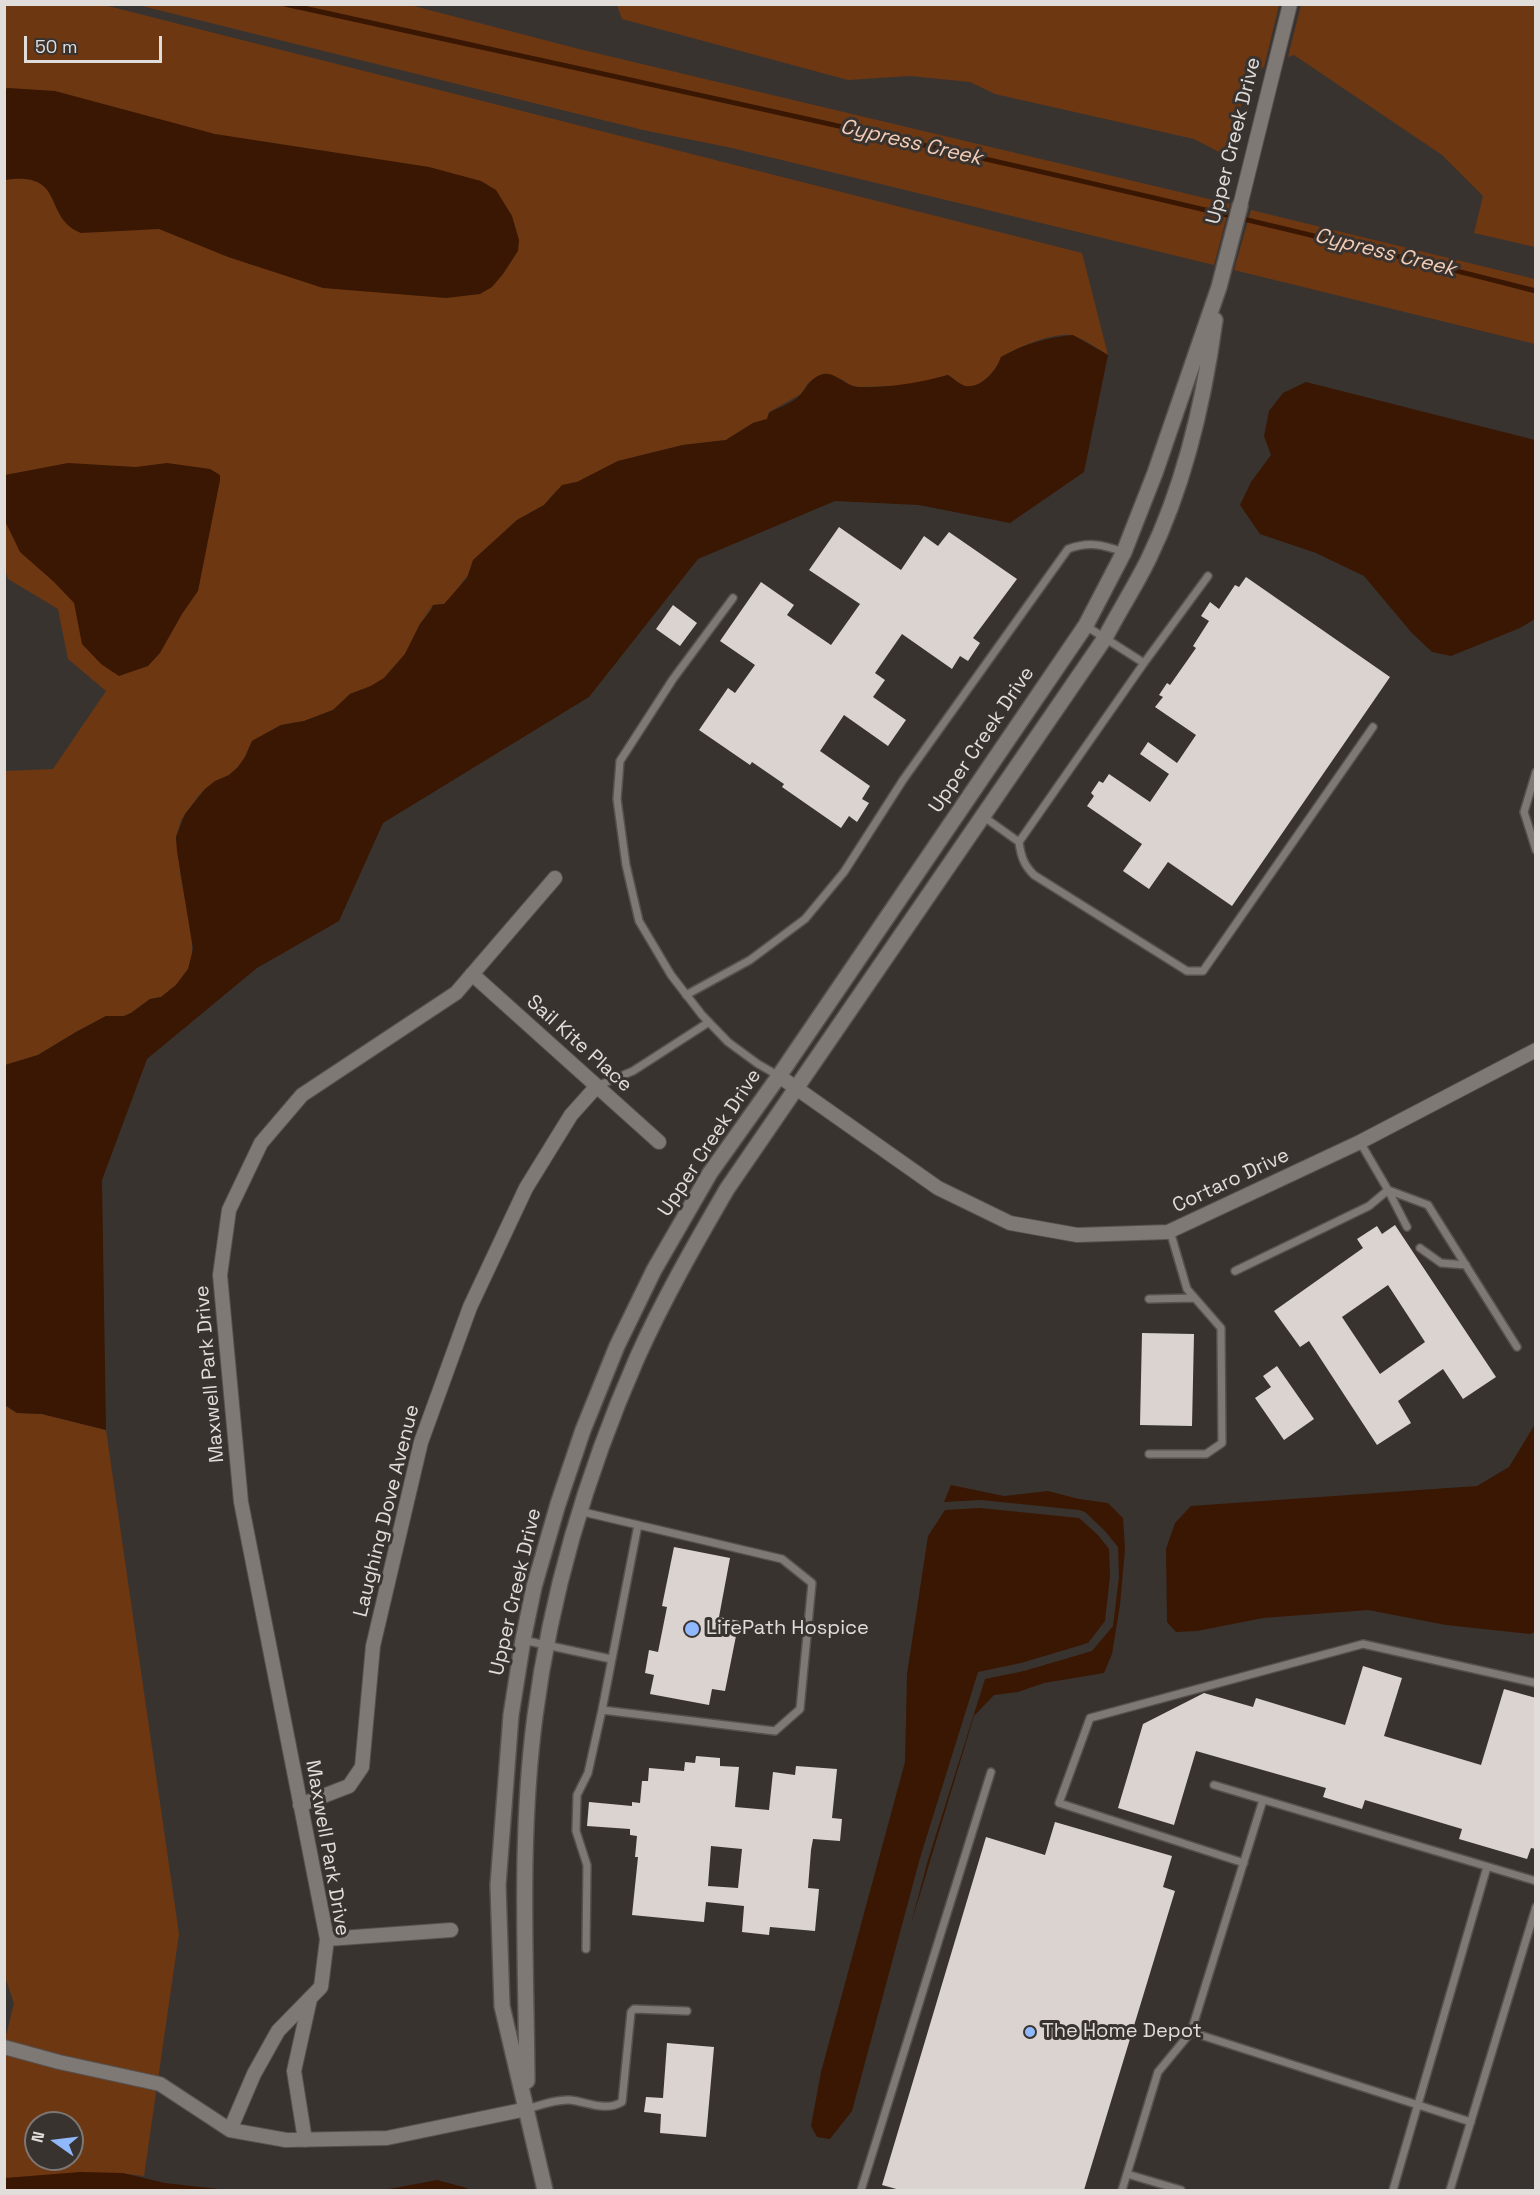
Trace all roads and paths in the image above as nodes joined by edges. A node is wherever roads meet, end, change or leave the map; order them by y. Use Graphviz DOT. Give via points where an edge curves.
graph roads {
  1 [pos="1290,4"];
  2 [pos="1240,206"];
  3 [pos="1219,287"];
  4 [pos="1125,552"];
  5 [pos="1208,576"];
  6 [pos="733,598"];
  7 [pos="1086,626"];
  8 [pos="1105,638"];
  9 [pos="1144,663"];
  10 [pos="1373,727"];
  11 [pos="1536,772"];
  12 [pos="984,817"];
  13 [pos="1019,842"];
  14 [pos="1536,850"];
  15 [pos="555,878"];
  16 [pos="472,974"];
  17 [pos="686,995"];
  18 [pos="709,1022"];
  19 [pos="1536,1050"];
  20 [pos="779,1076"];
  21 [pos="597,1086"];
  22 [pos="796,1086"];
  23 [pos="659,1142"];
  24 [pos="1360,1142"];
  25 [pos="1388,1191"];
  26 [pos="1407,1227"];
  27 [pos="1170,1231"];
  28 [pos="1420,1248"];
  29 [pos="1466,1265"];
  30 [pos="1235,1271"];
  31 [pos="1194,1298"];
  32 [pos="1149,1299"];
  33 [pos="1517,1347"];
  34 [pos="1149,1454"];
  35 [pos="579,1511"];
  36 [pos="638,1525"];
  37 [pos="522,1640"];
  38 [pos="547,1645"];
  39 [pos="611,1659"];
  40 [pos="1536,1683"];
  41 [pos="602,1710"];
  42 [pos="991,1772"];
  43 [pos="1214,1785"];
  44 [pos="1263,1800"];
  45 [pos="300,1805"];
  46 [pos="1244,1863"];
  47 [pos="1487,1867"];
  48 [pos="1536,1881"];
  49 [pos="1536,1906"];
  50 [pos="451,1930"];
  51 [pos="327,1939"];
  52 [pos="586,1948"];
  53 [pos="311,1997"];
  54 [pos="687,2011"];
  55 [pos="1191,2032"];
  56 [pos="4,2047"];
  57 [pos="1417,2105"];
  58 [pos="527,2109"];
  59 [pos="1471,2122"];
  60 [pos="230,2130"];
  61 [pos="305,2140"];
  62 [pos="1127,2174"];
  63 [pos="545,2190"];
  64 [pos="861,2190"];
  65 [pos="1122,2190"];
  66 [pos="1181,2190"];
  67 [pos="1393,2190"];
  68 [pos="1450,2190"];
  1 -- 2 [label="street, Upper Creek Drive"];
  2 -- 3 [label="street, Upper Creek Drive"];
  3 -- 4 [label="street, Upper Creek Drive"];
  3 -- 8 [label="street, Upper Creek Drive" via="1208,368 1181,476 1149,557"];
  4 -- 7 [label="street, Upper Creek Drive"];
  4 -- 17 [label="lane" via="1101,544 1068,549 916,761 844,872 805,919 750,960"];
  5 -- 9 [label="lane"];
  6 -- 17 [label="lane" via="673,679 620,761 617,799 639,921"];
  7 -- 8 [label="lane"];
  7 -- 20 [label="street, Upper Creek Drive"];
  8 -- 9 [label="lane"];
  8 -- 12 [label="street, Upper Creek Drive"];
  9 -- 13 [label="lane"];
  10 -- 13 [label="lane" via="1203,971 1179,967 1034,875 1023,861"];
  11 -- 14 [label="lane" via="1524,812"];
  12 -- 13 [label="lane"];
  12 -- 22 [label="street, Upper Creek Drive"];
  15 -- 16 [label="street, Maxwell Park Drive"];
  16 -- 21 [label="street, Sail Kite Place"];
  16 -- 45 [label="street, Maxwell Park Drive" via="456,993 302,1095 261,1143 230,1210 220,1275 241,1503"];
  17 -- 18 [label="lane"];
  18 -- 20 [label="lane" via="728,1042"];
  18 -- 21 [label="lane" via="633,1071"];
  19 -- 24 [label="street, Cortaro Drive"];
  20 -- 22 [label="street, Cortaro Drive"];
  20 -- 37 [label="street, Upper Creek Drive" via="710,1173 654,1270 617,1346 558,1504"];
  21 -- 23 [label="street, Sail Kite Place"];
  21 -- 45 [label="street, Laughing Dove Avenue" via="571,1115 526,1188 470,1307 421,1442 373,1646 362,1767 349,1786"];
  22 -- 27 [label="street, Cortaro Drive" via="938,1188 1010,1223 1077,1235"];
  22 -- 35 [label="street, Upper Creek Drive" via="727,1189 676,1279 637,1357"];
  24 -- 25 [label="lane"];
  24 -- 27 [label="street, Cortaro Drive"];
  25 -- 26 [label="lane"];
  25 -- 29 [label="lane" via="1428,1205"];
  25 -- 30 [label="lane" via="1369,1206"];
  27 -- 31 [label="lane" via="1187,1289"];
  28 -- 29 [label="lane" via="1441,1263"];
  29 -- 33 [label="lane"];
  31 -- 32 [label="lane"];
  31 -- 34 [label="lane" via="1221,1328 1222,1443 1206,1454"];
  35 -- 36 [label="lane"];
  35 -- 38 [label="street, Upper Creek Drive"];
  36 -- 39 [label="lane"];
  36 -- 41 [label="lane" via="782,1559 812,1583 800,1709 775,1731"];
  37 -- 38 [label="lane"];
  37 -- 58 [label="street, Upper Creek Drive" via="511,1715 498,1884 502,2006"];
  38 -- 39 [label="lane"];
  38 -- 58 [label="street, Upper Creek Drive" via="535,1717 523,1882"];
  39 -- 41 [label="lane"];
  40 -- 46 [label="lane" via="1362,1644 1090,1718 1059,1803"];
  41 -- 52 [label="lane" via="588,1773 577,1795 576,1831 587,1865"];
  42 -- 64 [label="lane"];
  43 -- 44 [label="lane"];
  44 -- 46 [label="lane"];
  44 -- 47 [label="lane"];
  45 -- 51 [label="street, Maxwell Park Drive"];
  46 -- 55 [label="lane"];
  47 -- 48 [label="lane"];
  47 -- 57 [label="lane"];
  49 -- 59 [label="lane"];
  50 -- 51 [label="street"];
  51 -- 53 [label="street, Maxwell Park Drive" via="321,1986"];
  53 -- 60 [label="street, Maxwell Park Drive" via="278,2031"];
  53 -- 61 [label="street, Maxwell Park Drive" via="294,2071"];
  54 -- 58 [label="lane" via="631,2012 622,2102 604,2107 568,2100"];
  55 -- 57 [label="lane"];
  55 -- 62 [label="lane" via="1158,2072"];
  56 -- 60 [label="street" via="160,2084"];
  57 -- 59 [label="lane"];
  57 -- 67 [label="lane"];
  58 -- 61 [label="street" via="387,2138"];
  58 -- 63 [label="street, Upper Creek Drive"];
  59 -- 68 [label="lane"];
  60 -- 61 [label="street"];
  62 -- 65 [label="lane"];
  62 -- 66 [label="lane"];
}
